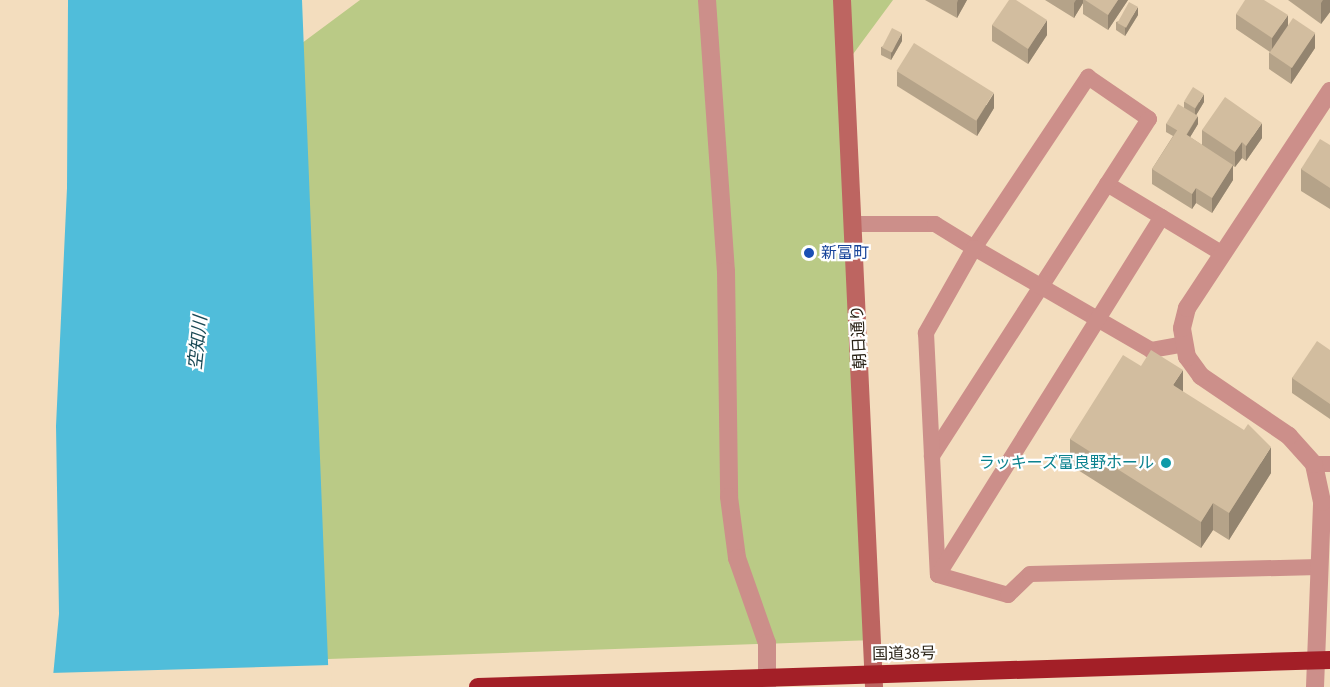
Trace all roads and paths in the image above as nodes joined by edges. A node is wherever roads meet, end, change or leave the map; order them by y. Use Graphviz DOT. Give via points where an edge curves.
graph roads {
  1 [pos="707,0"];
  2 [pos="842,0"];
  3 [pos="1330,91"];
  4 [pos="1324,112"];
  5 [pos="1107,184"];
  6 [pos="1162,217"];
  7 [pos="853,224"];
  8 [pos="974,248"];
  9 [pos="1223,254"];
  10 [pos="1041,287"];
  11 [pos="1098,320"];
  12 [pos="1185,344"];
  13 [pos="932,456"];
  14 [pos="1322,464"];
  15 [pos="1318,567"];
  16 [pos="938,575"];
  17 [pos="1322,661"];
  18 [pos="874,681"];
  19 [pos="767,682"];
  20 [pos="478,687"];
  21 [pos="1315,687"];
  1 -- 19 [label="street" via="726,271 729,497 737,558 767,643"];
  2 -- 7 [label="street, 朝日通り"];
  3 -- 4 [label="street"];
  4 -- 9 [label="street"];
  5 -- 6 [label="lane"];
  5 -- 8 [label="lane" via="1149,119 1088,78"];
  5 -- 10 [label="lane"];
  6 -- 9 [label="lane"];
  6 -- 11 [label="lane"];
  7 -- 8 [label="lane" via="935,224"];
  7 -- 18 [label="street, 朝日通り"];
  8 -- 10 [label="lane"];
  8 -- 13 [label="lane" via="926,333"];
  9 -- 12 [label="street" via="1187,308"];
  10 -- 11 [label="lane"];
  10 -- 13 [label="lane"];
  11 -- 12 [label="lane" via="1151,350"];
  11 -- 16 [label="lane"];
  12 -- 14 [label="street" via="1201,376 1289,436"];
  13 -- 16 [label="lane"];
  14 -- 15 [label="street"];
  15 -- 16 [label="lane" via="1030,574 1008,596"];
  15 -- 17 [label="street"];
  17 -- 18 [label="highway, 国道38号"];
  17 -- 21 [label="street"];
  18 -- 19 [label="highway, 国道38号"];
  19 -- 20 [label="highway, 国道38号" via="748,678"];
}
